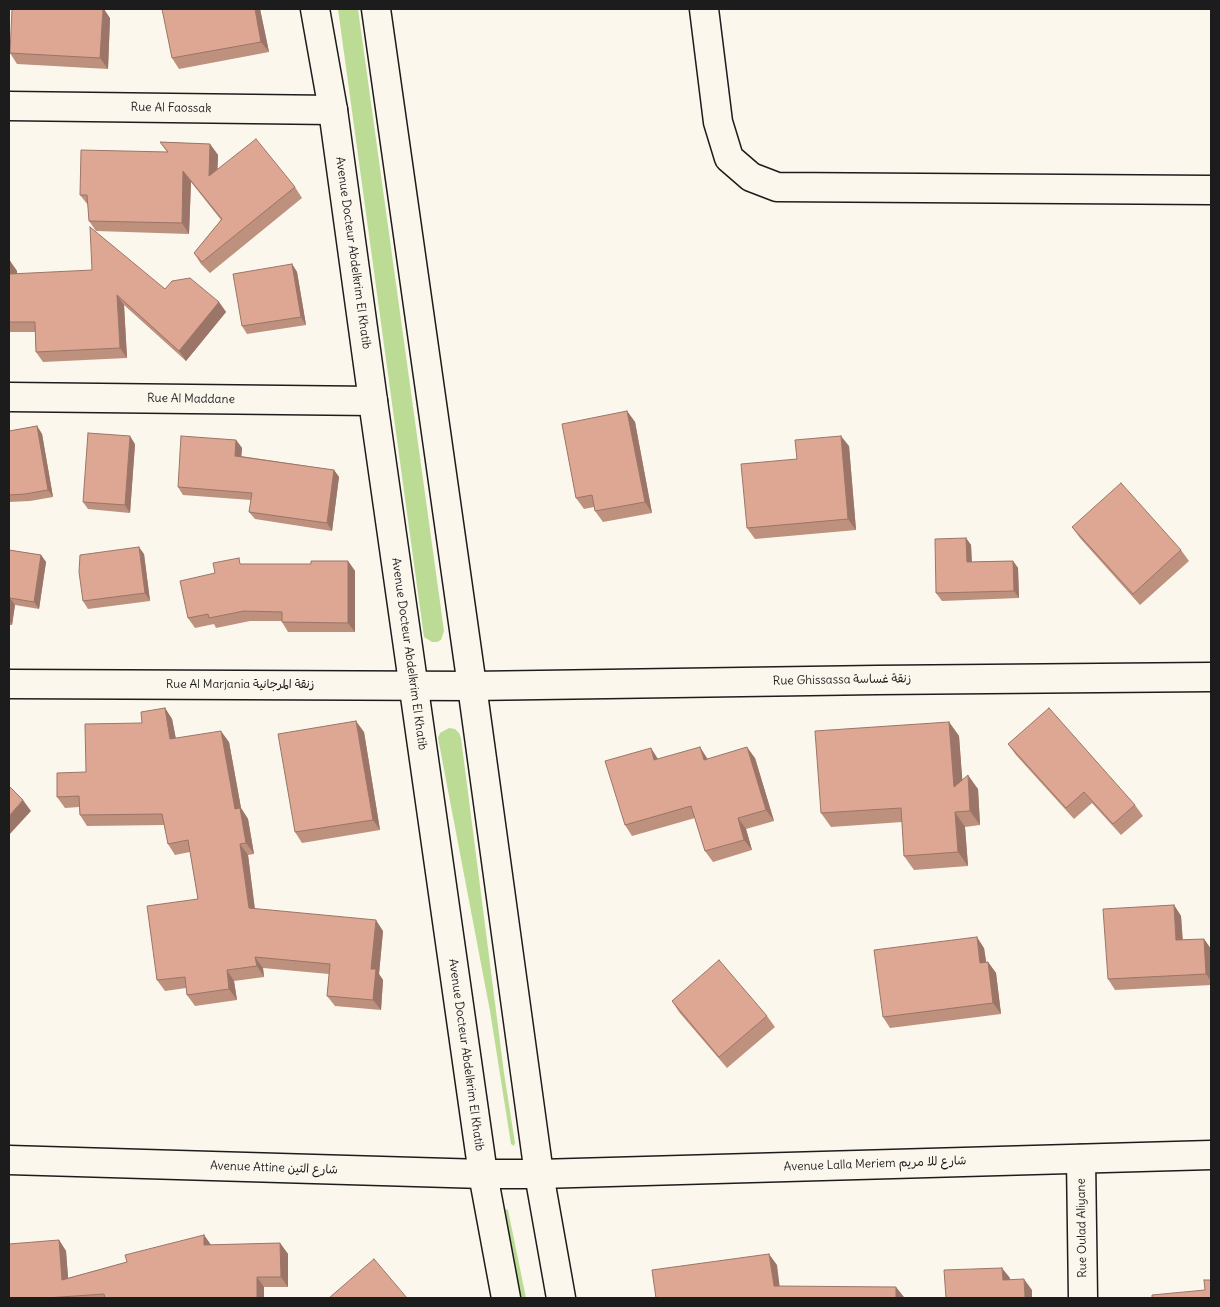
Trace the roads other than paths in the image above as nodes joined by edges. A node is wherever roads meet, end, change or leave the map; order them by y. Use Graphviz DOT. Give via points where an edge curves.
graph roads {
  1 [pos="315,9"];
  2 [pos="376,9"];
  3 [pos="704,9"];
  4 [pos="9,106"];
  5 [pos="333,110"];
  6 [pos="1211,190"];
  7 [pos="9,396"];
  8 [pos="373,401"];
  9 [pos="1211,677"];
  10 [pos="9,684"];
  11 [pos="414,686"];
  12 [pos="472,686"];
  13 [pos="1211,1155"];
  14 [pos="1081,1159"];
  15 [pos="9,1160"];
  16 [pos="483,1174"];
  17 [pos="539,1174"];
  18 [pos="506,1298"];
  19 [pos="561,1298"];
  20 [pos="1083,1298"];
  1 -- 5 [label="street, Avenue Docteur Abdelkrim El Khatib"];
  2 -- 12 [label="street"];
  3 -- 6 [label="street" via="718,122 729,158 751,177 777,187"];
  4 -- 5 [label="street, Rue Al Faossak"];
  5 -- 8 [label="street, Avenue Docteur Abdelkrim El Khatib"];
  7 -- 8 [label="street, Rue Al Maddane"];
  8 -- 11 [label="street, Avenue Docteur Abdelkrim El Khatib"];
  9 -- 12 [label="street, Rue Ghissassa زنقة غساسة"];
  10 -- 11 [label="street, Rue Al Marjania زنقة المرجانية"];
  11 -- 12 [label="street, Rue Al Marjania زنقة المرجانية"];
  11 -- 16 [label="street, Avenue Docteur Abdelkrim El Khatib"];
  12 -- 17 [label="street"];
  13 -- 14 [label="street, Avenue Lalla Meriem شارع للا مريم"];
  14 -- 17 [label="street, Avenue Lalla Meriem شارع للا مريم"];
  14 -- 20 [label="street, Rue Oulad Aliyane"];
  15 -- 16 [label="street, Avenue Attine شارع التين"];
  16 -- 17 [label="street, Avenue Attine شارع التين"];
  16 -- 18 [label="street, Avenue Docteur Abdelkrim El Khatib"];
  17 -- 19 [label="street"];
}
